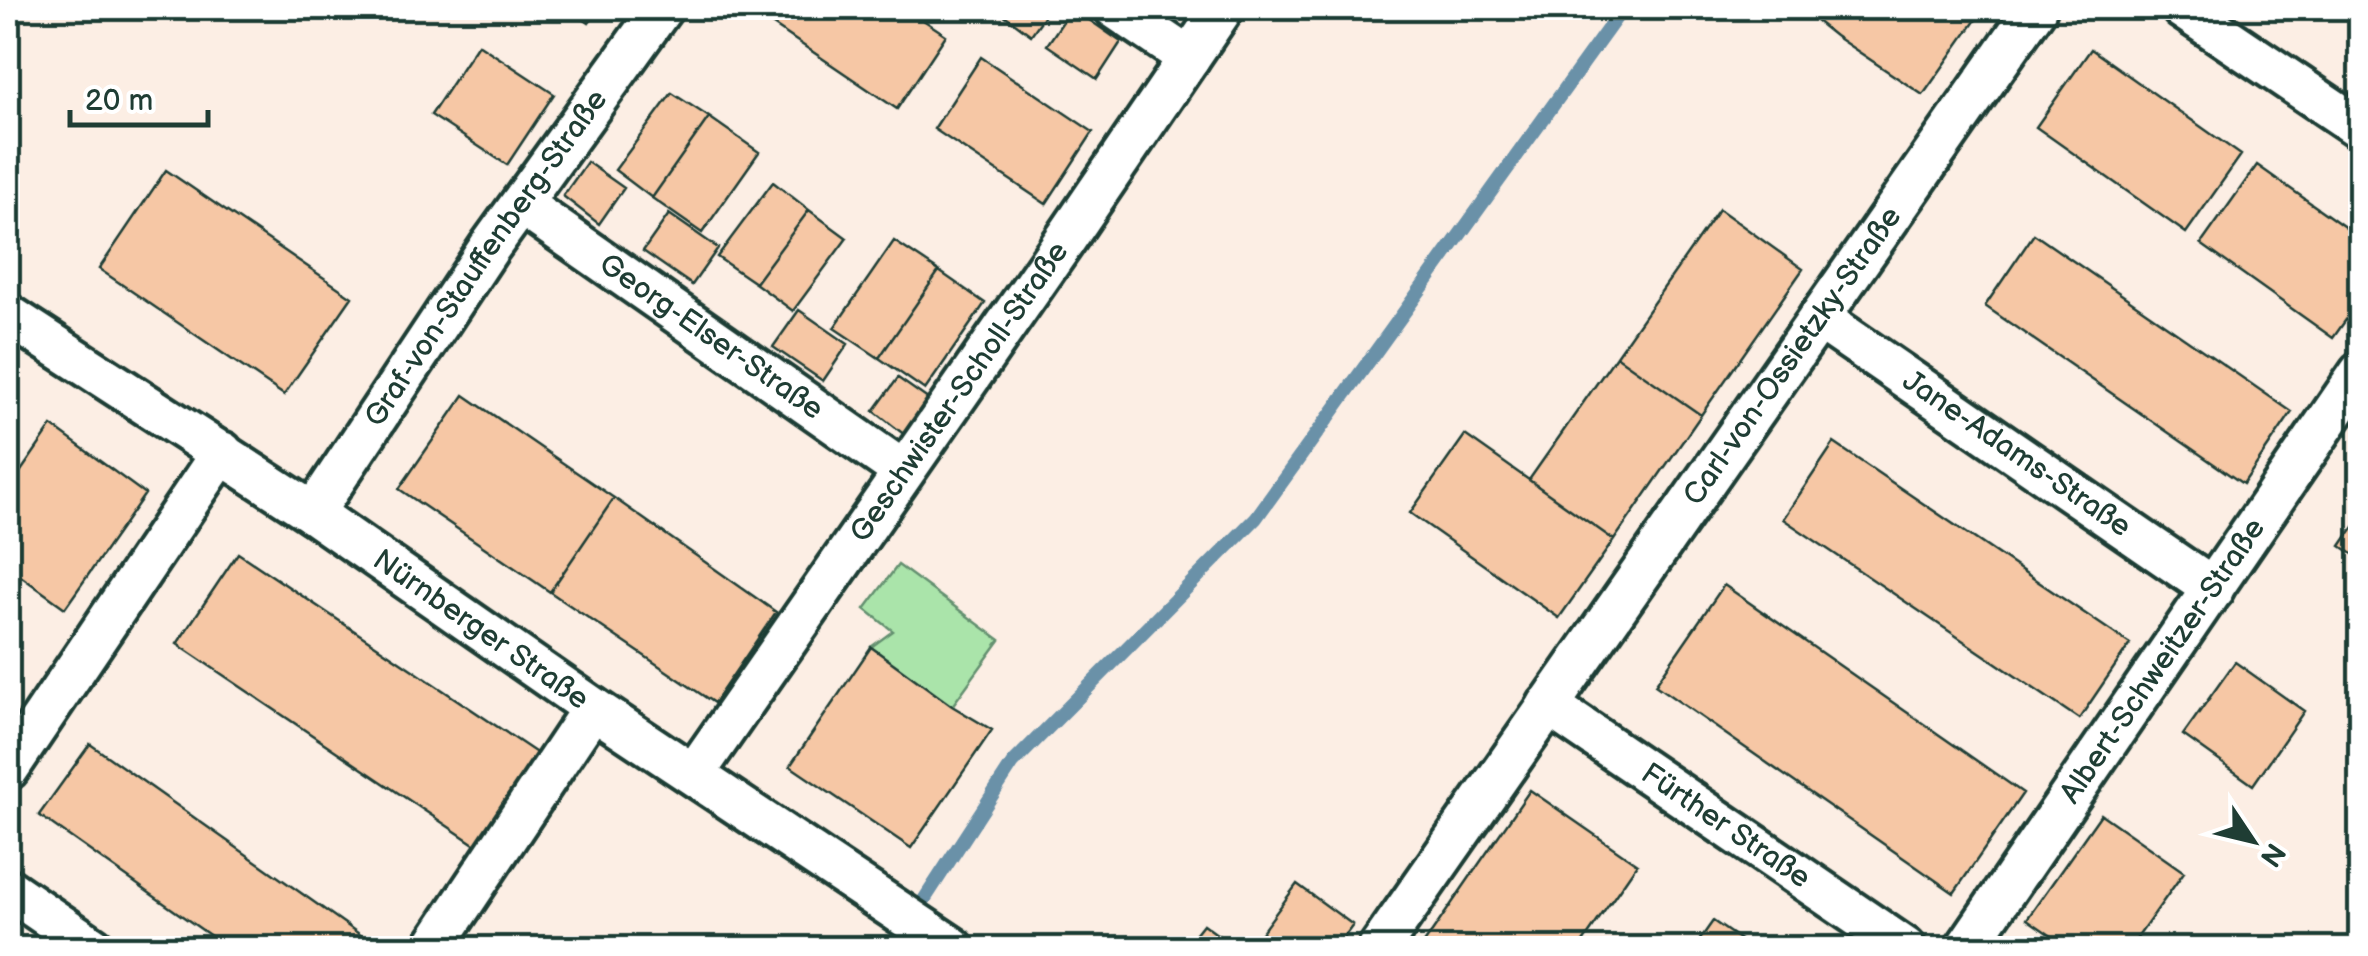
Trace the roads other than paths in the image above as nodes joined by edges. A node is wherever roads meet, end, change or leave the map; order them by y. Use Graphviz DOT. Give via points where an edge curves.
graph roads {
  1 [pos="662,8"];
  2 [pos="1114,8"];
  3 [pos="1223,8"];
  4 [pos="2036,8"];
  5 [pos="2182,8"];
  6 [pos="1189,58"];
  7 [pos="2360,128"];
  8 [pos="521,204"];
  9 [pos="8,315"];
  10 [pos="1819,318"];
  11 [pos="2360,373"];
  12 [pos="222,452"];
  13 [pos="903,471"];
  14 [pos="313,513"];
  15 [pos="2213,589"];
  16 [pos="1548,705"];
  17 [pos="594,708"];
  18 [pos="8,769"];
  19 [pos="694,774"];
  20 [pos="8,888"];
  21 [pos="94,948"];
  22 [pos="433,948"];
  23 [pos="953,948"];
  24 [pos="1379,948"];
  25 [pos="1905,948"];
  26 [pos="1966,948"];
  1 -- 8 [label="street, Graf-von-Stauffenberg-Straße"];
  2 -- 6 [label="street"];
  3 -- 6 [label="street, Geschwister-Scholl-Straße"];
  4 -- 10 [label="street, Carl-von-Ossietzky-Straße"];
  5 -- 7 [label="street"];
  6 -- 13 [label="street, Geschwister-Scholl-Straße"];
  8 -- 13 [label="street, Georg-Elser-Straße"];
  8 -- 14 [label="street, Graf-von-Stauffenberg-Straße"];
  9 -- 12 [label="street, Nürnberger Straße"];
  10 -- 15 [label="street, Jane-Adams-Straße"];
  10 -- 16 [label="street, Carl-von-Ossietzky-Straße"];
  11 -- 15 [label="street, Albert-Schweitzer-Straße"];
  12 -- 14 [label="street, Nürnberger Straße"];
  12 -- 18 [label="street"];
  13 -- 19 [label="street, Geschwister-Scholl-Straße"];
  14 -- 17 [label="street, Nürnberger Straße"];
  15 -- 26 [label="street, Albert-Schweitzer-Straße"];
  16 -- 24 [label="street, Carl-von-Ossietzky-Straße"];
  16 -- 25 [label="street, Fürther Straße"];
  17 -- 19 [label="street, Nürnberger Straße"];
  17 -- 22 [label="street"];
  19 -- 23 [label="street, Nürnberger Straße"];
  20 -- 21 [label="street"];
}
